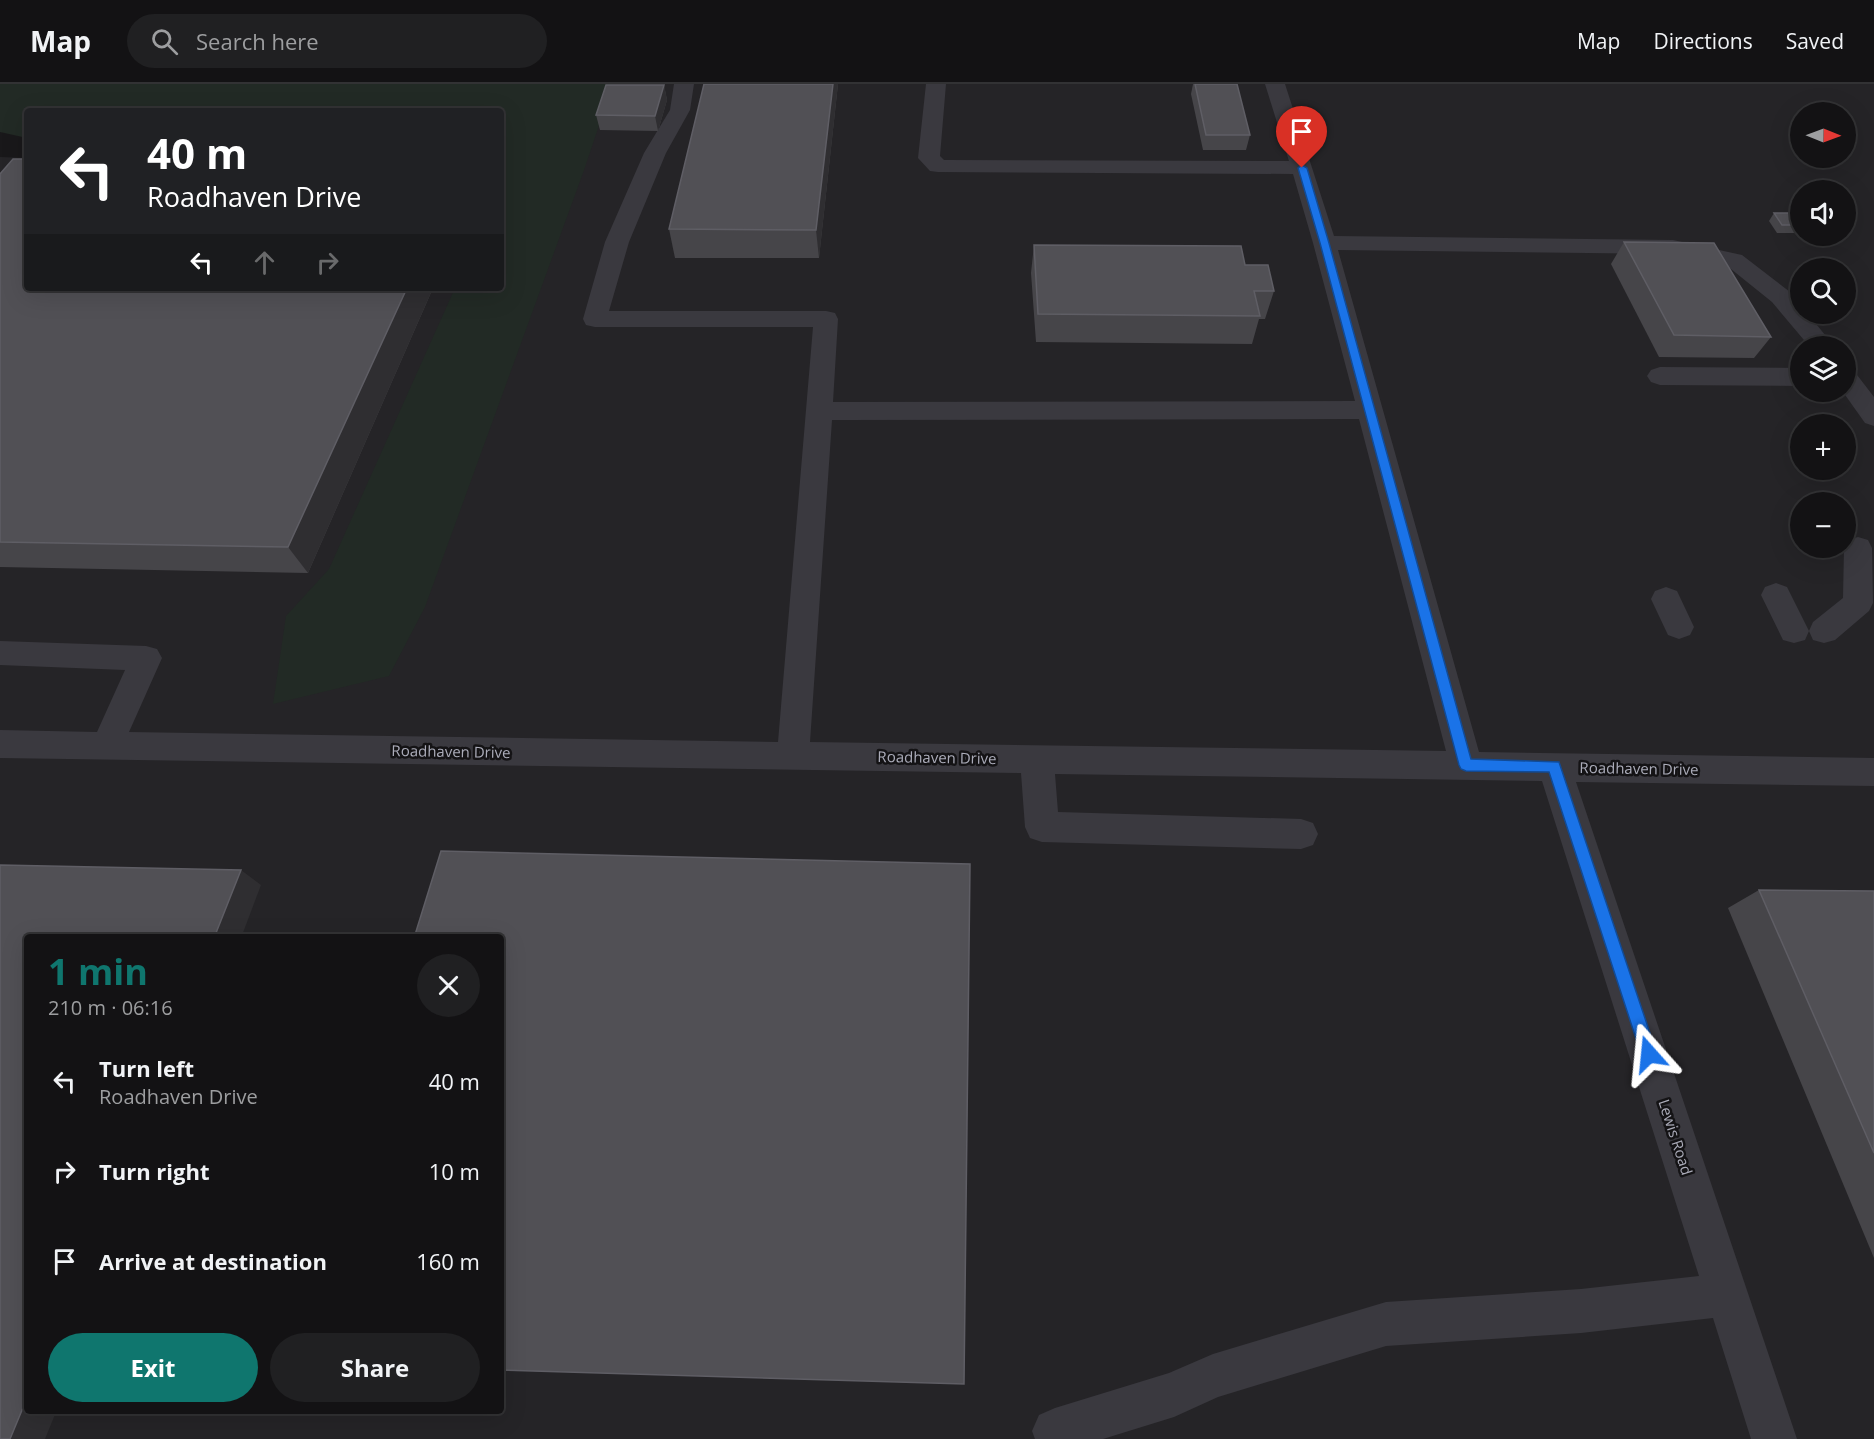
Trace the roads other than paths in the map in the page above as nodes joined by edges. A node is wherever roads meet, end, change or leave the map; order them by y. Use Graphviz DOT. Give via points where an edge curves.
graph roads {
  1 [pos="684,84"];
  2 [pos="936,84"];
  3 [pos="1275,84"];
  4 [pos="1302,168"];
  5 [pos="1325,243"];
  6 [pos="1814,336"];
  7 [pos="1660,376"];
  8 [pos="1790,380"];
  9 [pos="1856,392"];
  10 [pos="1370,410"];
  11 [pos="819,411"];
  12 [pos="1874,417"];
  13 [pos="1858,548"];
  14 [pos="1776,595"];
  15 [pos="1666,599"];
  16 [pos="1679,627"];
  17 [pos="1794,631"];
  18 [pos="1824,631"];
  19 [pos="0,653"];
  20 [pos="0,744"];
  21 [pos="107,746"];
  22 [pos="793,755"];
  23 [pos="1037,759"];
  24 [pos="1466,765"];
  25 [pos="1554,766"];
  26 [pos="1874,772"];
  27 [pos="1301,834"];
  28 [pos="1727,1295"];
  29 [pos="1055,1431"];
  30 [pos="1774,1439"];
  1 -- 11 [label="street" via="680,110 655,153 617,242 595,319 826,319"];
  2 -- 4 [label="street" via="929,158 939,166"];
  3 -- 4 [label="street"];
  4 -- 5 [label="street"];
  5 -- 6 [label="street" via="1423,252 1597,254 1673,247 1734,260 1781,297"];
  5 -- 10 [label="street"];
  7 -- 8 [label="street" via="1765,388"];
  9 -- 12 [label="street"];
  10 -- 11 [label="street"];
  10 -- 24 [label="street"];
  11 -- 22 [label="street"];
  13 -- 18 [label="street" via="1858,603"];
  14 -- 17 [label="street"];
  15 -- 16 [label="street"];
  19 -- 21 [label="street" via="146,658"];
  20 -- 21 [label="street, Roadhaven Drive"];
  21 -- 22 [label="street, Roadhaven Drive"];
  22 -- 23 [label="street, Roadhaven Drive"];
  23 -- 24 [label="street, Roadhaven Drive"];
  23 -- 27 [label="street" via="1042,827"];
  24 -- 25 [label="street, Roadhaven Drive"];
  25 -- 26 [label="street, Roadhaven Drive"];
  25 -- 28 [label="street, Lewis Road"];
  28 -- 29 [label="street" via="1581,1311 1386,1324 1213,1376 1174,1394"];
  28 -- 30 [label="street, Lewis Road"];
}
